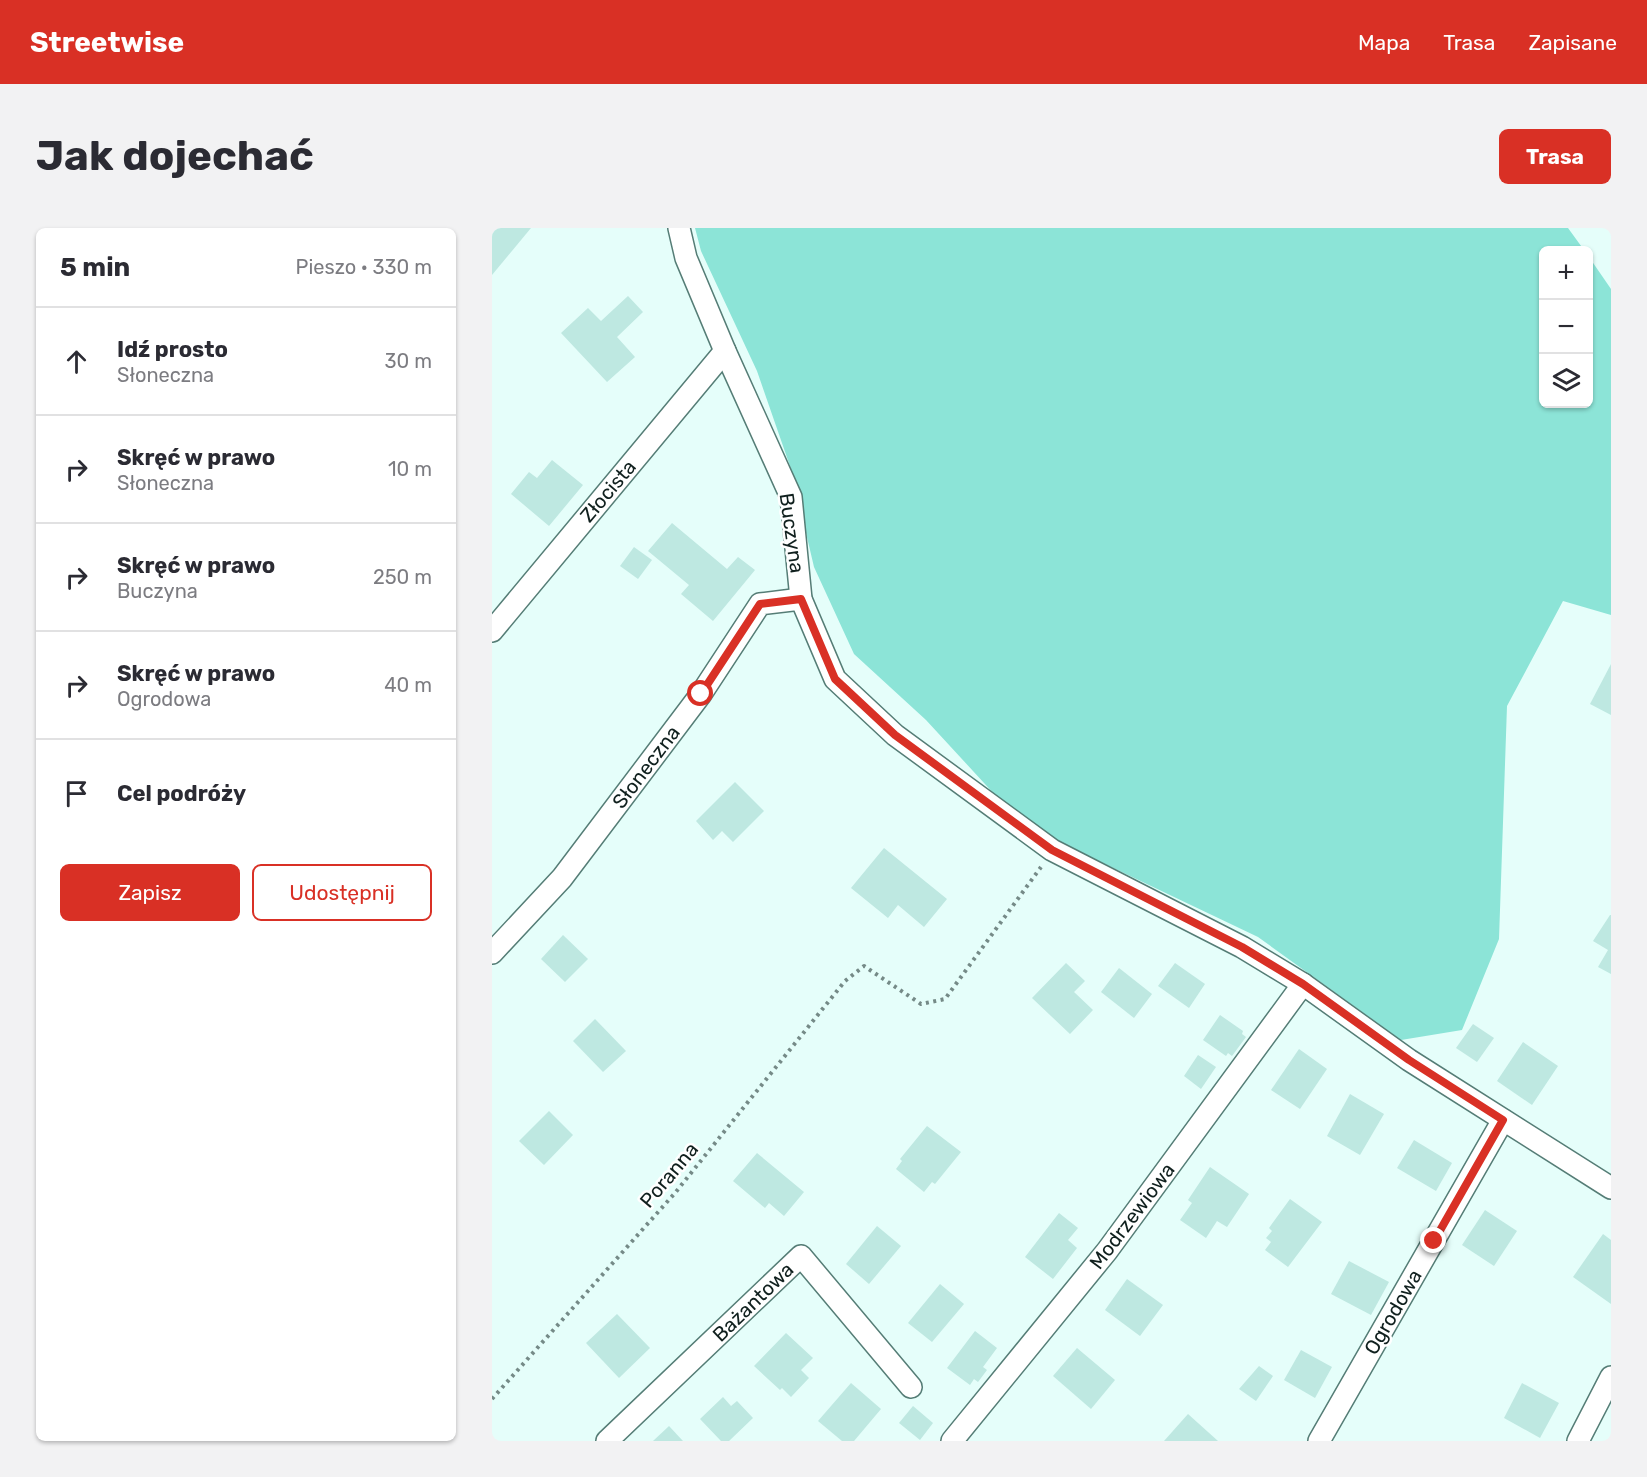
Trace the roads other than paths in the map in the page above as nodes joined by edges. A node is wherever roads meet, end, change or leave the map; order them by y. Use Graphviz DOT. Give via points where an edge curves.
graph roads {
  1 [pos="679,228"];
  2 [pos="725,351"];
  3 [pos="801,599"];
  4 [pos="492,631"];
  5 [pos="492,953"];
  6 [pos="1303,984"];
  7 [pos="1503,1120"];
  8 [pos="1611,1188"];
  9 [pos="1611,1377"];
  10 [pos="911,1387"];
  11 [pos="607,1441"];
  12 [pos="952,1441"];
  13 [pos="1319,1441"];
  14 [pos="1578,1441"];
  1 -- 2 [label="street, Buczyna" via="686,258"];
  2 -- 3 [label="street, Buczyna" via="791,497"];
  2 -- 4 [label="street, Złocista"];
  3 -- 5 [label="street, Słoneczna" via="760,604 701,694 562,878"];
  3 -- 6 [label="street, Buczyna" via="835,679 895,735 1052,850 1242,947"];
  6 -- 7 [label="street, Buczyna" via="1409,1060"];
  6 -- 12 [label="street, Modrzewiowa" via="1107,1251"];
  7 -- 8 [label="street, Buczyna"];
  7 -- 13 [label="street, Ogrodowa"];
  9 -- 14 [label="street"];
  10 -- 11 [label="street, Bażantowa" via="801,1256"];
}
